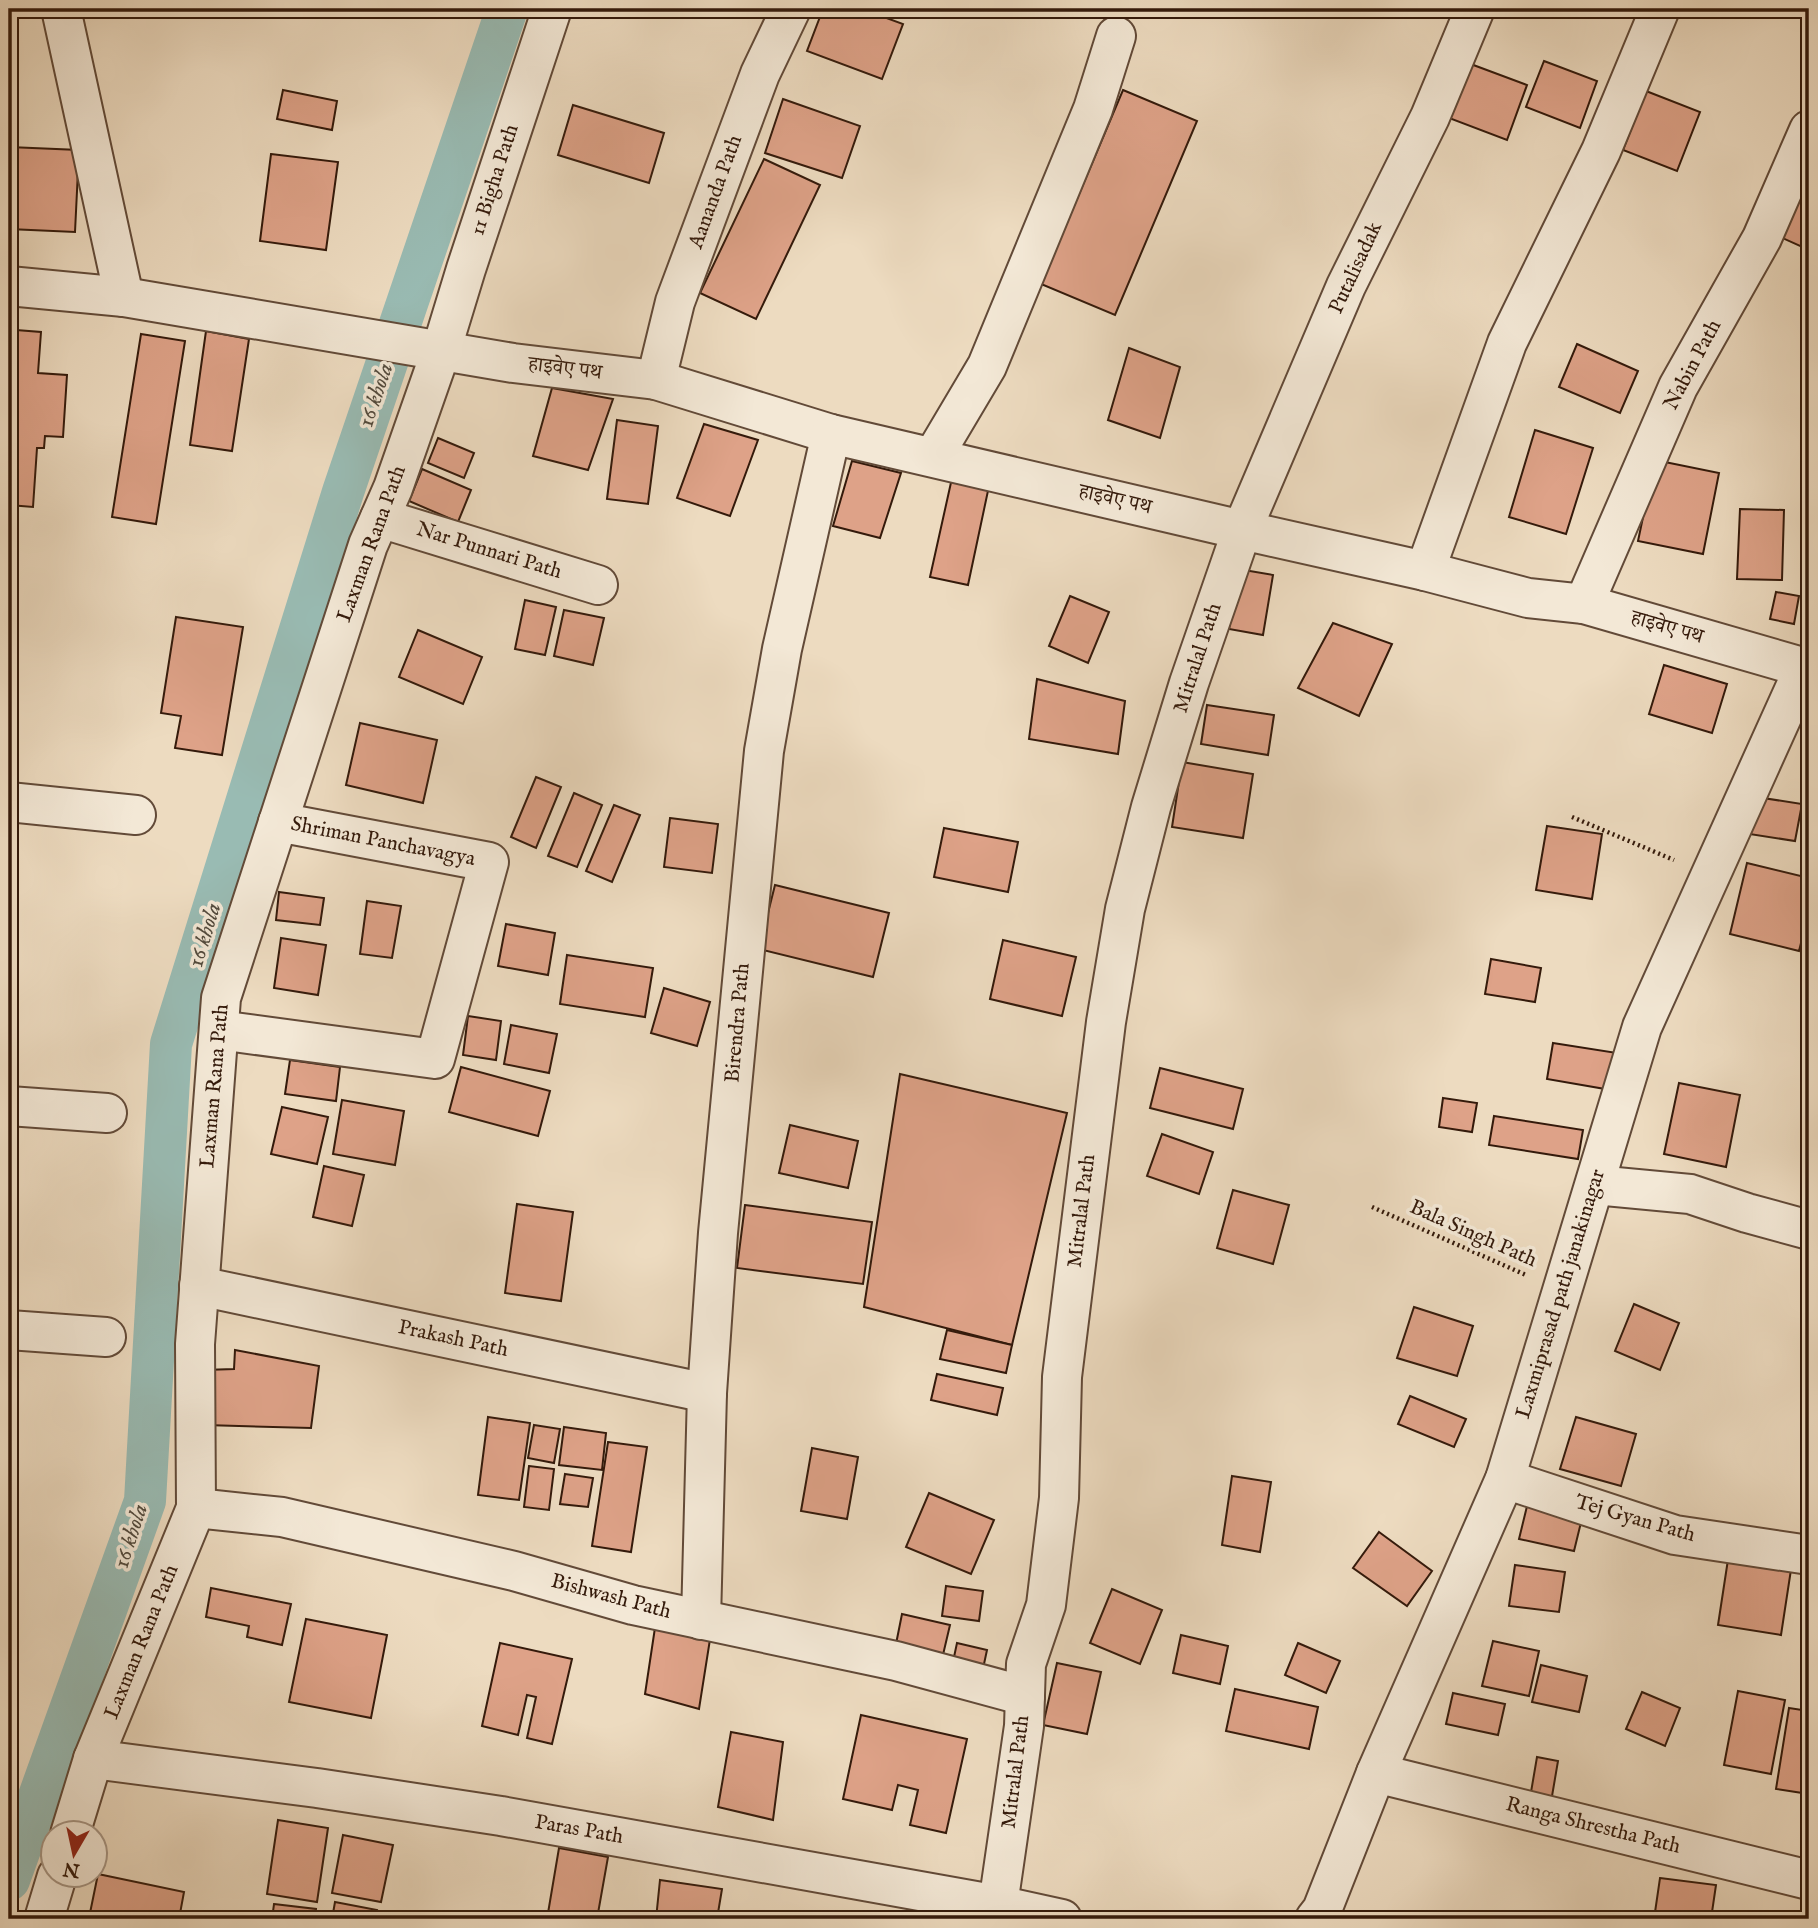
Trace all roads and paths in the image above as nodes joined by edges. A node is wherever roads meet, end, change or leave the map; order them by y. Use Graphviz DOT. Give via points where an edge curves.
graph roads {
  1 [pos="61,9"];
  2 [pos="552,9"];
  3 [pos="791,9"];
  4 [pos="1475,9"];
  5 [pos="1660,9"];
  6 [pos="1116,36"];
  7 [pos="1809,130"];
  8 [pos="9,286"];
  9 [pos="124,297"];
  10 [pos="430,349"];
  11 [pos="656,380"];
  12 [pos="831,434"];
  13 [pos="933,457"];
  14 [pos="380,518"];
  15 [pos="1242,530"];
  16 [pos="1425,571"];
  17 [pos="598,585"];
  18 [pos="1584,604"];
  19 [pos="1807,668"];
  20 [pos="9,802"];
  21 [pos="136,815"];
  22 [pos="1572,817"];
  23 [pos="278,822"];
  24 [pos="1710,875"];
  25 [pos="219,1030"];
  26 [pos="9,1106"];
  27 [pos="107,1113"];
  28 [pos="1595,1185"];
  29 [pos="1372,1207"];
  30 [pos="1809,1230"];
  31 [pos="199,1286"];
  32 [pos="1562,1291"];
  33 [pos="9,1330"];
  34 [pos="106,1337"];
  35 [pos="707,1393"];
  36 [pos="1505,1479"];
  37 [pos="196,1507"];
  38 [pos="1809,1555"];
  39 [pos="701,1620"];
  40 [pos="1025,1696"];
  41 [pos="93,1759"];
  42 [pos="1376,1773"];
  43 [pos="74,1820"];
  44 [pos="1809,1880"];
  45 [pos="53,1890"];
  46 [pos="998,1905"];
  47 [pos="44,1919"];
  48 [pos="1062,1919"];
  49 [pos="1315,1919"];
  1 -- 9 [label="street"];
  2 -- 10 [label="street, 11 Bigha Path" via="466,269"];
  3 -- 11 [label="street, Aananda Path" via="760,74 675,302"];
  4 -- 15 [label="street, Putalisadak" via="1430,117 1346,286"];
  5 -- 16 [label="street" via="1601,151 1507,343"];
  6 -- 13 [label="street" via="1093,109 987,366"];
  7 -- 18 [label="street, Nabin Path" via="1762,238 1678,387"];
  8 -- 9 [label="street, हाइवेए पथ"];
  9 -- 10 [label="street, हाइवेए पथ"];
  10 -- 11 [label="street, हाइवेए पथ"];
  10 -- 14 [label="street, Laxman Rana Path" via="393,488"];
  11 -- 12 [label="street, हाइवेए पथ"];
  12 -- 13 [label="street, हाइवेए पथ"];
  12 -- 35 [label="street, Birendra Path" via="764,751"];
  13 -- 15 [label="street, हाइवेए पथ"];
  14 -- 17 [label="street, Nar Punnari Path"];
  14 -- 23 [label="street, Laxman Rana Path"];
  15 -- 16 [label="street, हाइवेए पथ"];
  15 -- 40 [label="street, Mitralal Path" via="1189,682 1125,909 1106,1022 1062,1377 1059,1498 1046,1605 1026,1664"];
  16 -- 18 [label="street, हाइवेए पथ" via="1528,598"];
  18 -- 19 [label="street, हाइवेए पथ"];
  19 -- 24 [label="street, Laxmiprasad path janakinagar"];
  20 -- 21 [label="street"];
  22 -- 24 [label="path"];
  23 -- 25 [label="street, Laxman Rana Path" via="221,998"];
  23 -- 25 [label="street, Shriman Panchavagya" via="489,862 435,1059"];
  24 -- 28 [label="street, Laxmiprasad path janakinagar" via="1642,1027"];
  25 -- 31 [label="street, Laxman Rana Path"];
  26 -- 27 [label="street"];
  28 -- 30 [label="street" via="1690,1194"];
  28 -- 32 [label="street, Laxmiprasad path janakinagar"];
  29 -- 32 [label="path, Bala Singh Path"];
  31 -- 35 [label="street, Prakash Path"];
  31 -- 37 [label="street, Laxman Rana Path"];
  32 -- 36 [label="street, Laxmiprasad path janakinagar"];
  33 -- 34 [label="street"];
  35 -- 39 [label="street, Birendra Path"];
  36 -- 38 [label="street, Tej Gyan Path" via="1675,1535"];
  36 -- 42 [label="street, Laxmiprasad path janakinagar"];
  37 -- 39 [label="street, Bishwash Path" via="282,1517"];
  37 -- 41 [label="street, Laxman Rana Path"];
  39 -- 40 [label="street, Bishwash Path" via="896,1661"];
  40 -- 46 [label="street, Mitralal Path"];
  41 -- 43 [label="street, Laxman Rana Path"];
  41 -- 46 [label="street, Paras Path" via="501,1816"];
  42 -- 44 [label="street, Ranga Shrestha Path"];
  42 -- 49 [label="street, Laxmiprasad path janakinagar"];
  45 -- 47 [label="street"];
  46 -- 48 [label="street, Paras Path"];
}
